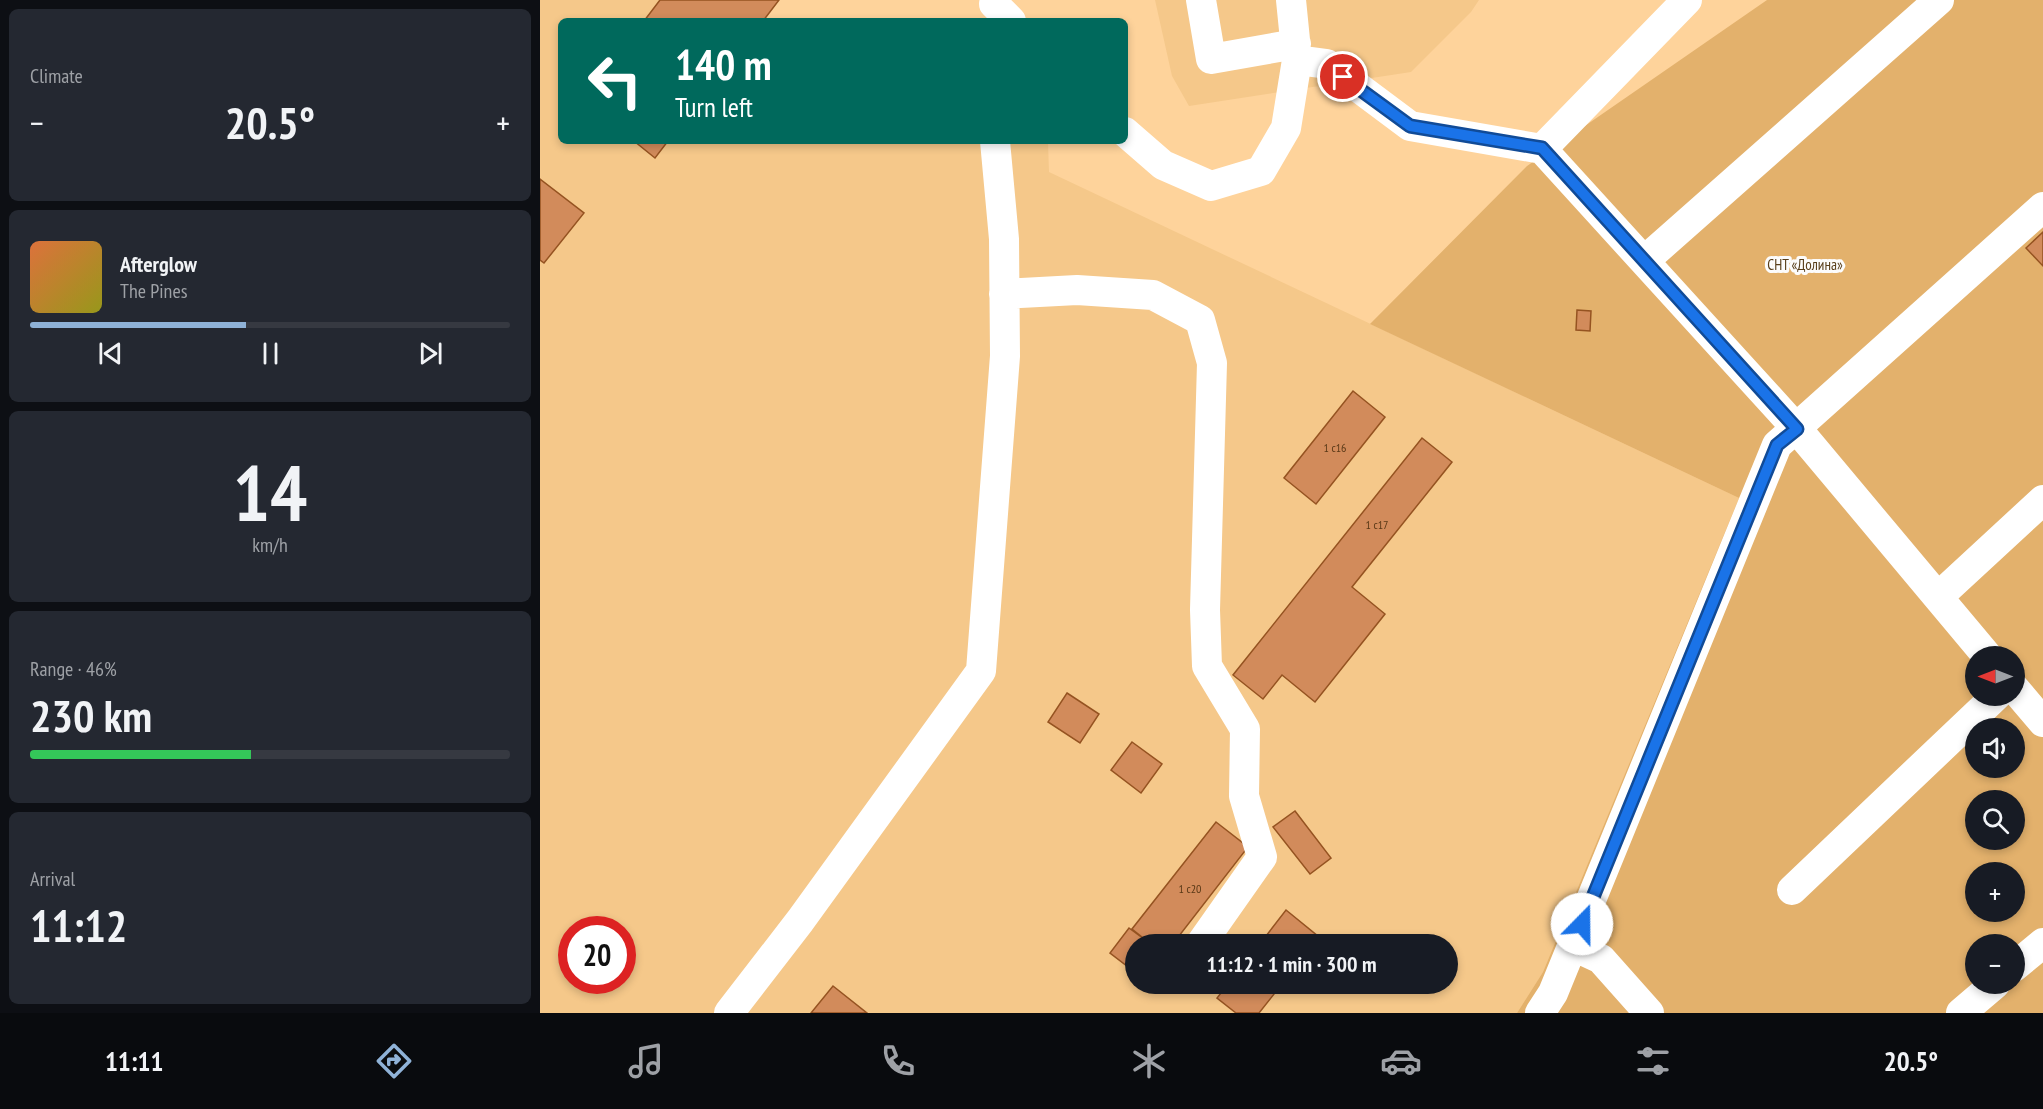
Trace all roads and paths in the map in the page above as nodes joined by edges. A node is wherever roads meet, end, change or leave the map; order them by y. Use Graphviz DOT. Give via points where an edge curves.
graph roads {
  1 [pos="1201,0"];
  2 [pos="1291,0"];
  3 [pos="1687,0"];
  4 [pos="1939,0"];
  5 [pos="1297,52"];
  6 [pos="1128,135"];
  7 [pos="995,144"];
  8 [pos="1542,148"];
  9 [pos="2043,207"];
  10 [pos="1644,261"];
  11 [pos="1004,294"];
  12 [pos="1797,429"];
  13 [pos="2043,500"];
  14 [pos="1938,597"];
  15 [pos="1979,646"];
  16 [pos="2025,701"];
  17 [pos="1985,706"];
  18 [pos="2043,722"];
  19 [pos="1792,890"];
  20 [pos="1208,934"];
  21 [pos="2043,943"];
  22 [pos="1573,946"];
  23 [pos="2025,958"];
  24 [pos="1983,994"];
  25 [pos="729,1013"];
  26 [pos="1540,1013"];
  27 [pos="1649,1013"];
  28 [pos="1961,1013"];
  1 -- 5 [label="lane" via="1211,59"];
  2 -- 5 [label="lane"];
  3 -- 8 [label="lane"];
  4 -- 10 [label="lane"];
  5 -- 6 [label="lane" via="1286,128 1261,171 1211,186 1163,165"];
  5 -- 8 [label="lane" via="1327,64 1410,126"];
  7 -- 11 [label="lane" via="1004,239"];
  8 -- 10 [label="lane"];
  9 -- 12 [label="lane"];
  10 -- 12 [label="lane"];
  11 -- 20 [label="lane" via="1077,290 1153,295 1200,320 1212,363 1207,666 1245,729 1244,796 1262,857"];
  11 -- 25 [label="lane" via="1005,356 981,671"];
  12 -- 14 [label="lane"];
  12 -- 22 [label="lane" via="1777,445 1726,549"];
  13 -- 14 [label="lane"];
  14 -- 15 [label="lane"];
  16 -- 18 [label="lane"];
  17 -- 19 [label="lane"];
  21 -- 23 [label="lane"];
  22 -- 26 [label="lane"];
  22 -- 27 [label="lane" via="1601,959"];
  24 -- 28 [label="lane"];
}
